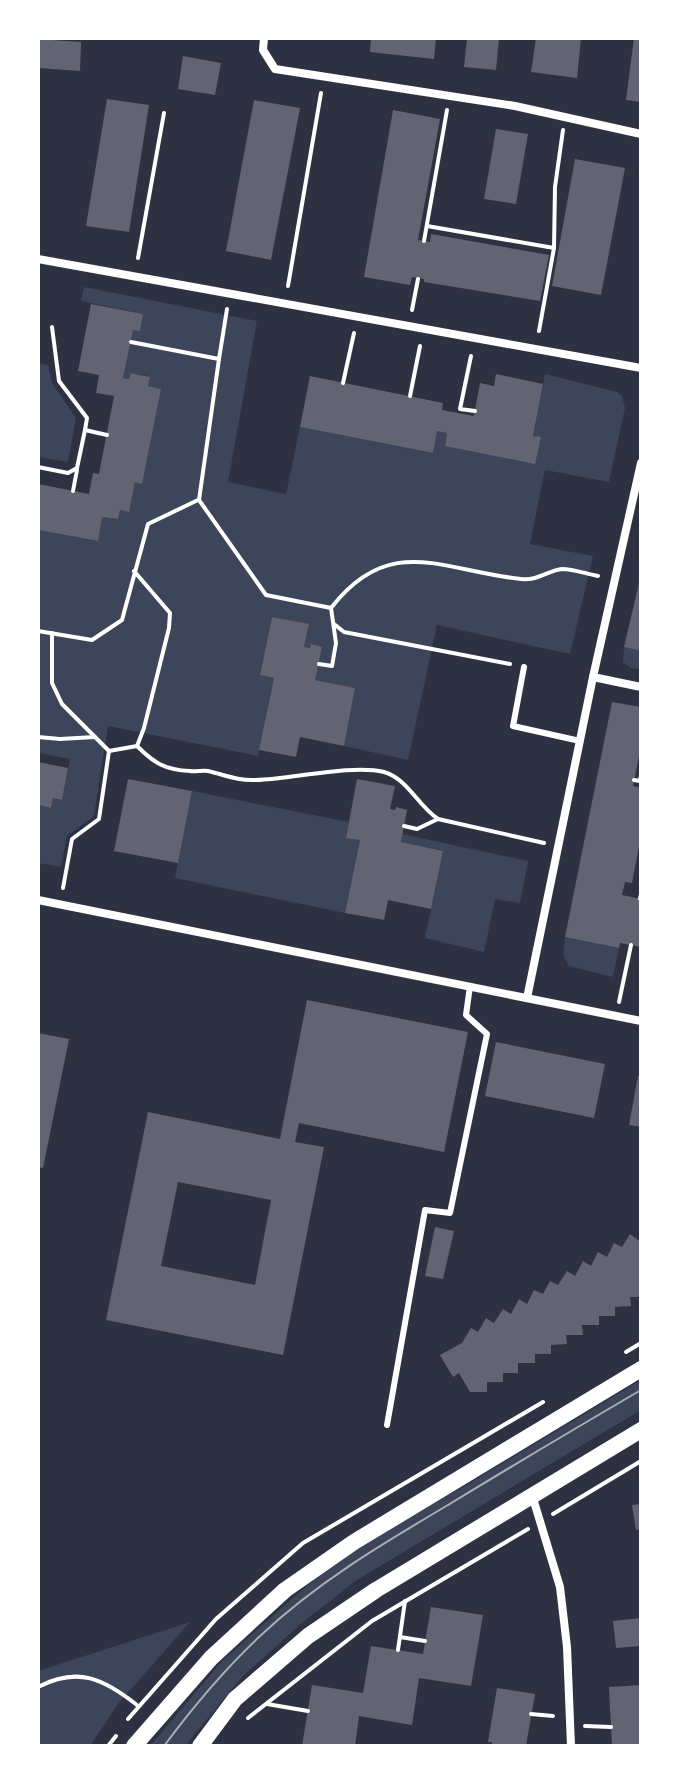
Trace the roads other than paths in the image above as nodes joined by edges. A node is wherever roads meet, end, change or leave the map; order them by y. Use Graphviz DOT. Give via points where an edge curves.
graph roads {
  1 [pos="264,38"];
  2 [pos="641,134"];
  3 [pos="38,259"];
  4 [pos="641,368"];
  5 [pos="641,463"];
  6 [pos="524,667"];
  7 [pos="593,677"];
  8 [pos="641,687"];
  9 [pos="580,741"];
  10 [pos="38,900"];
  11 [pos="470,986"];
  12 [pos="527,998"];
  13 [pos="641,1021"];
  14 [pos="641,1369"];
  15 [pos="387,1425"];
  16 [pos="641,1430"];
  17 [pos="532,1495"];
  18 [pos="134,1746"];
  19 [pos="200,1746"];
  20 [pos="571,1746"];
  1 -- 2 [label="street" via="263,50 275,69 515,106"];
  3 -- 4 [label="street"];
  5 -- 7 [label="street"];
  6 -- 9 [label="lane" via="513,726"];
  7 -- 8 [label="street"];
  7 -- 9 [label="street"];
  9 -- 12 [label="street"];
  10 -- 11 [label="street"];
  11 -- 12 [label="street"];
  11 -- 15 [label="lane" via="466,1015 487,1034 450,1213 425,1210"];
  12 -- 13 [label="street"];
  14 -- 18 [label="main road" via="354,1542 285,1590 211,1658"];
  16 -- 17 [label="main road"];
  17 -- 19 [label="main road" via="308,1636 235,1699"];
  17 -- 20 [label="street" via="560,1587"];
}
